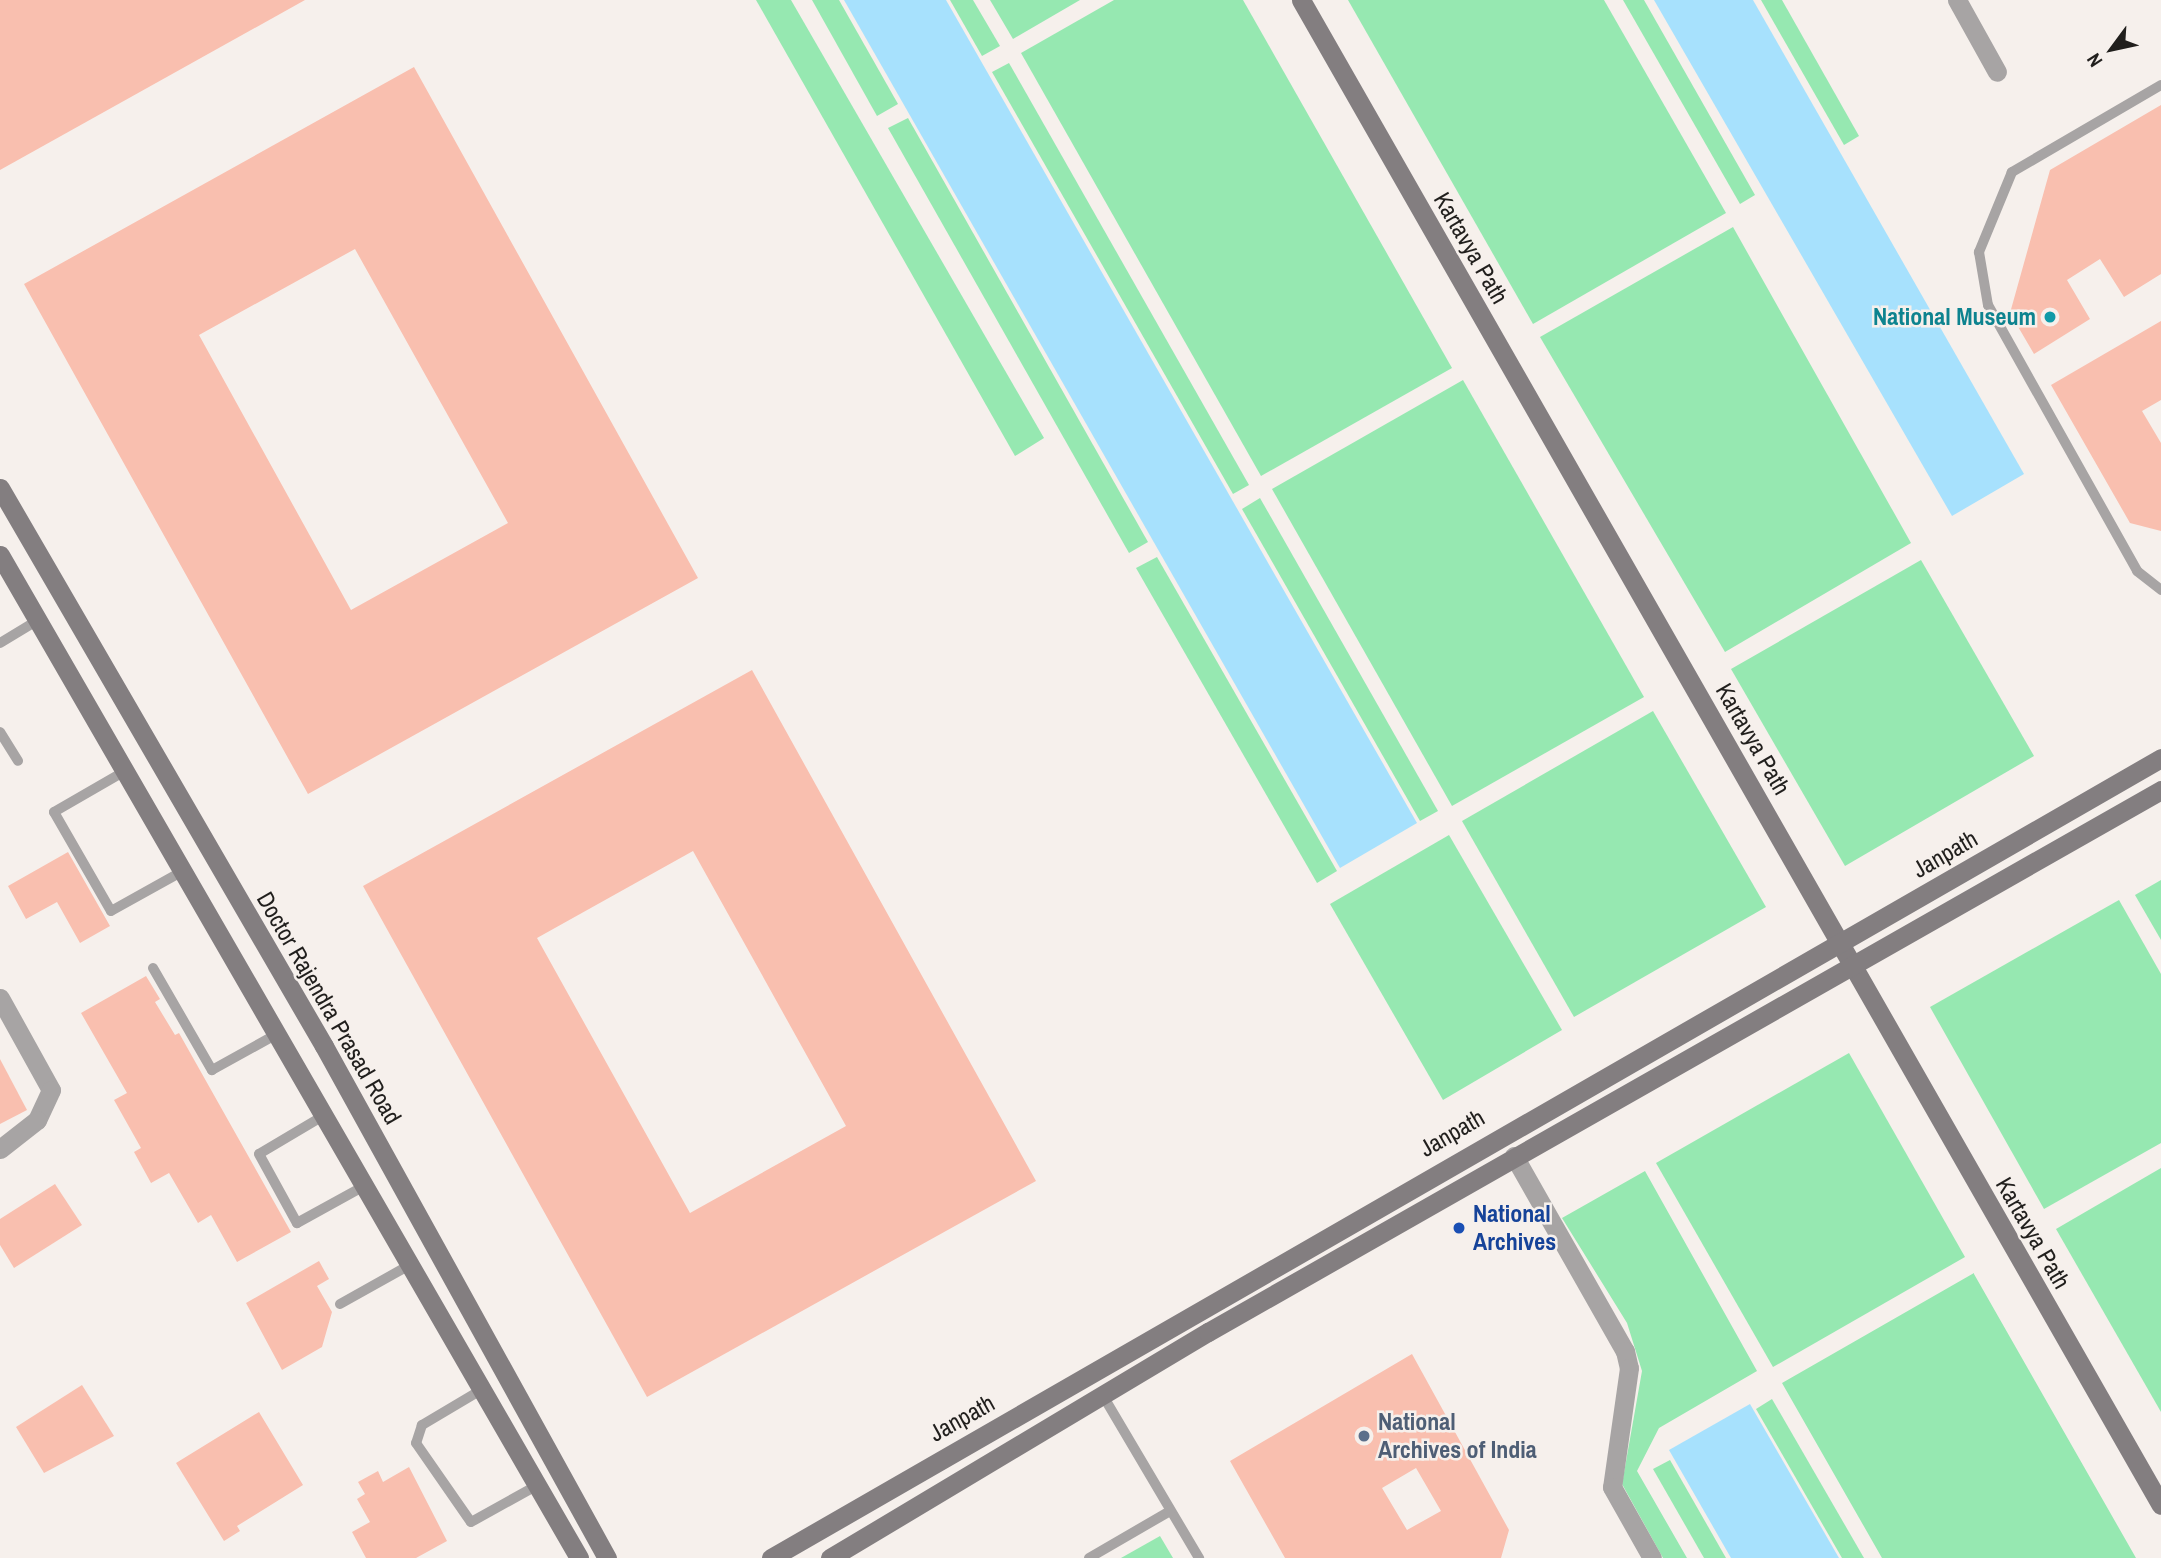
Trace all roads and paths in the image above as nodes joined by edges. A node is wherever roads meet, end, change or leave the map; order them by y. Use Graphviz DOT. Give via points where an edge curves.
graph roads {
  1 [pos="1301,0"];
  2 [pos="1957,0"];
  3 [pos="1997,72"];
  4 [pos="2161,85"];
  5 [pos="0,488"];
  6 [pos="0,555"];
  7 [pos="2161,590"];
  8 [pos="38,620"];
  9 [pos="0,643"];
  10 [pos="0,732"];
  11 [pos="2161,758"];
  12 [pos="18,761"];
  13 [pos="125,771"];
  14 [pos="2161,790"];
  15 [pos="183,872"];
  16 [pos="1841,942"];
  17 [pos="1850,963"];
  18 [pos="153,968"];
  19 [pos="0,998"];
  20 [pos="277,1034"];
  21 [pos="323,1116"];
  22 [pos="0,1149"];
  23 [pos="1514,1156"];
  24 [pos="364,1186"];
  25 [pos="408,1266"];
  26 [pos="341,1304"];
  27 [pos="1196,1311"];
  28 [pos="1208,1332"];
  29 [pos="481,1390"];
  30 [pos="1102,1394"];
  31 [pos="536,1486"];
  32 [pos="2161,1505"];
  33 [pos="1170,1511"];
  34 [pos="579,1558"];
  35 [pos="607,1558"];
  36 [pos="771,1558"];
  37 [pos="830,1558"];
  38 [pos="1089,1558"];
  39 [pos="1199,1558"];
  40 [pos="1652,1558"];
  1 -- 16 [label="main road, Kartavya Path"];
  2 -- 3 [label="street"];
  4 -- 7 [label="lane" via="2012,172 1979,252 1988,305 2137,571"];
  5 -- 35 [label="main road, Doctor Rajendra Prasad Road" via="324,1046"];
  6 -- 8 [label="main road"];
  8 -- 9 [label="lane"];
  8 -- 13 [label="main road"];
  10 -- 12 [label="lane"];
  11 -- 16 [label="main road, Janpath"];
  13 -- 15 [label="main road"];
  13 -- 15 [label="lane" via="54,812 111,911"];
  14 -- 17 [label="main road, Janpath"];
  15 -- 20 [label="main road"];
  16 -- 17 [label="main road, Kartavya Path"];
  16 -- 27 [label="main road, Janpath"];
  17 -- 23 [label="main road, Janpath"];
  17 -- 32 [label="main road, Kartavya Path"];
  18 -- 20 [label="lane" via="212,1070"];
  19 -- 22 [label="street" via="51,1090 37,1120"];
  20 -- 21 [label="main road"];
  21 -- 24 [label="main road"];
  21 -- 24 [label="lane" via="259,1154 297,1223"];
  23 -- 28 [label="main road, Janpath"];
  23 -- 40 [label="street" via="1625,1350 1629,1368 1612,1488"];
  24 -- 25 [label="main road"];
  25 -- 26 [label="lane"];
  25 -- 29 [label="main road"];
  27 -- 28 [label="lane"];
  27 -- 36 [label="main road, Janpath"];
  28 -- 30 [label="main road, Janpath"];
  29 -- 31 [label="main road"];
  29 -- 31 [label="lane" via="422,1425 416,1443 471,1522"];
  30 -- 33 [label="lane"];
  30 -- 37 [label="main road, Janpath"];
  31 -- 34 [label="main road"];
  33 -- 38 [label="lane"];
  33 -- 39 [label="lane"];
}
